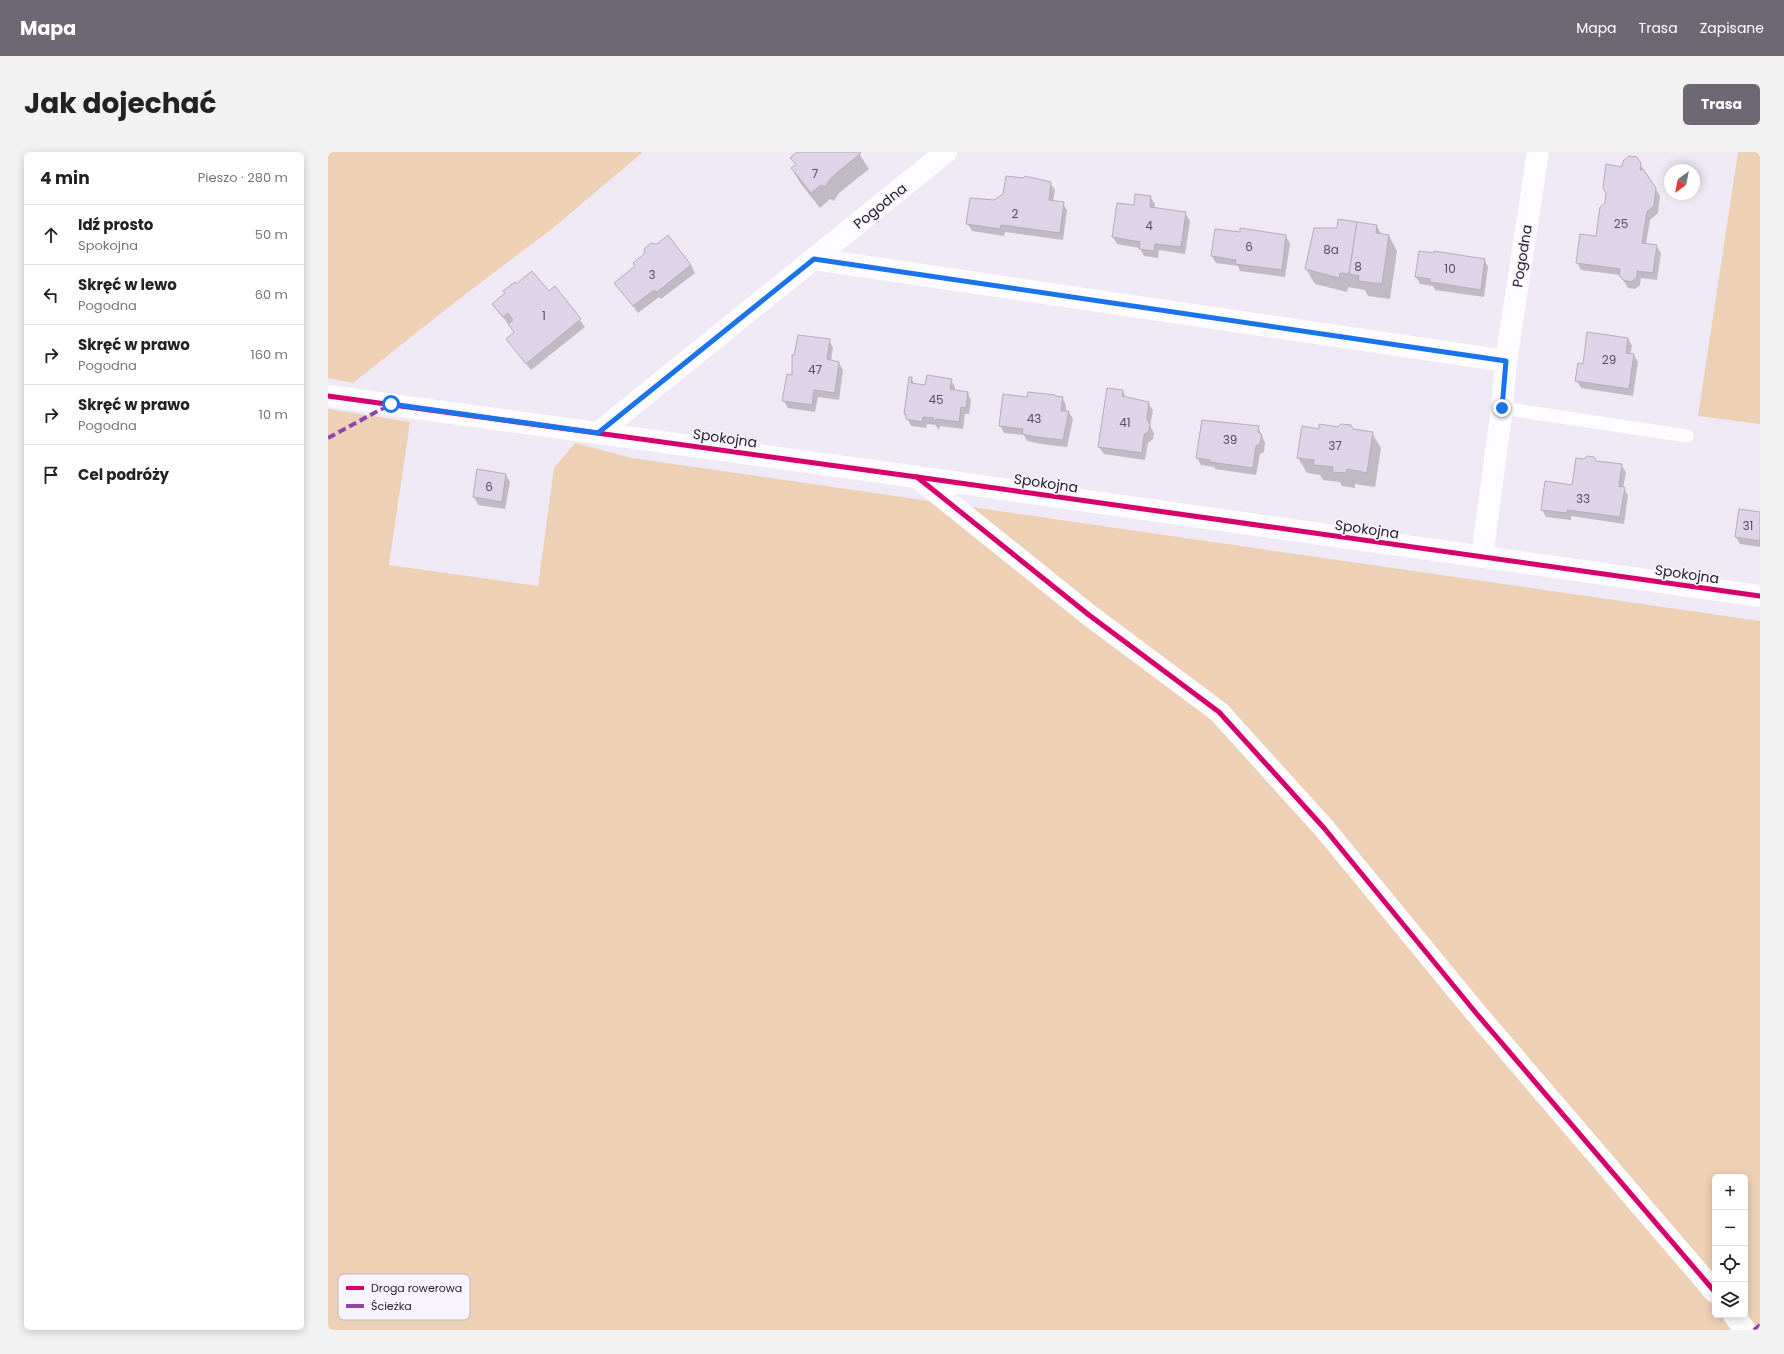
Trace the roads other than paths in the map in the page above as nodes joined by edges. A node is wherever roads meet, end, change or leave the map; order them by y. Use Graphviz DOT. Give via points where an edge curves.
graph roads {
  1 [pos="946,152"];
  2 [pos="1538,152"];
  3 [pos="814,259"];
  4 [pos="1506,361"];
  5 [pos="328,396"];
  6 [pos="1502,408"];
  7 [pos="598,433"];
  8 [pos="1687,436"];
  9 [pos="917,477"];
  10 [pos="1482,557"];
  11 [pos="1760,596"];
  12 [pos="1712,1288"];
  13 [pos="1736,1318"];
  14 [pos="1746,1330"];
  1 -- 3 [label="street, Pogodna"];
  2 -- 4 [label="street, Pogodna"];
  3 -- 4 [label="street"];
  3 -- 7 [label="street, Pogodna"];
  4 -- 6 [label="street, Pogodna"];
  5 -- 7 [label="street, Spokojna"];
  6 -- 8 [label="lane"];
  6 -- 10 [label="street, Pogodna"];
  7 -- 9 [label="street, Spokojna"];
  9 -- 10 [label="street, Spokojna"];
  9 -- 12 [label="street" via="1089,615 1219,712 1324,828 1476,1013"];
  10 -- 11 [label="street, Spokojna"];
  13 -- 14 [label="street"];
}
